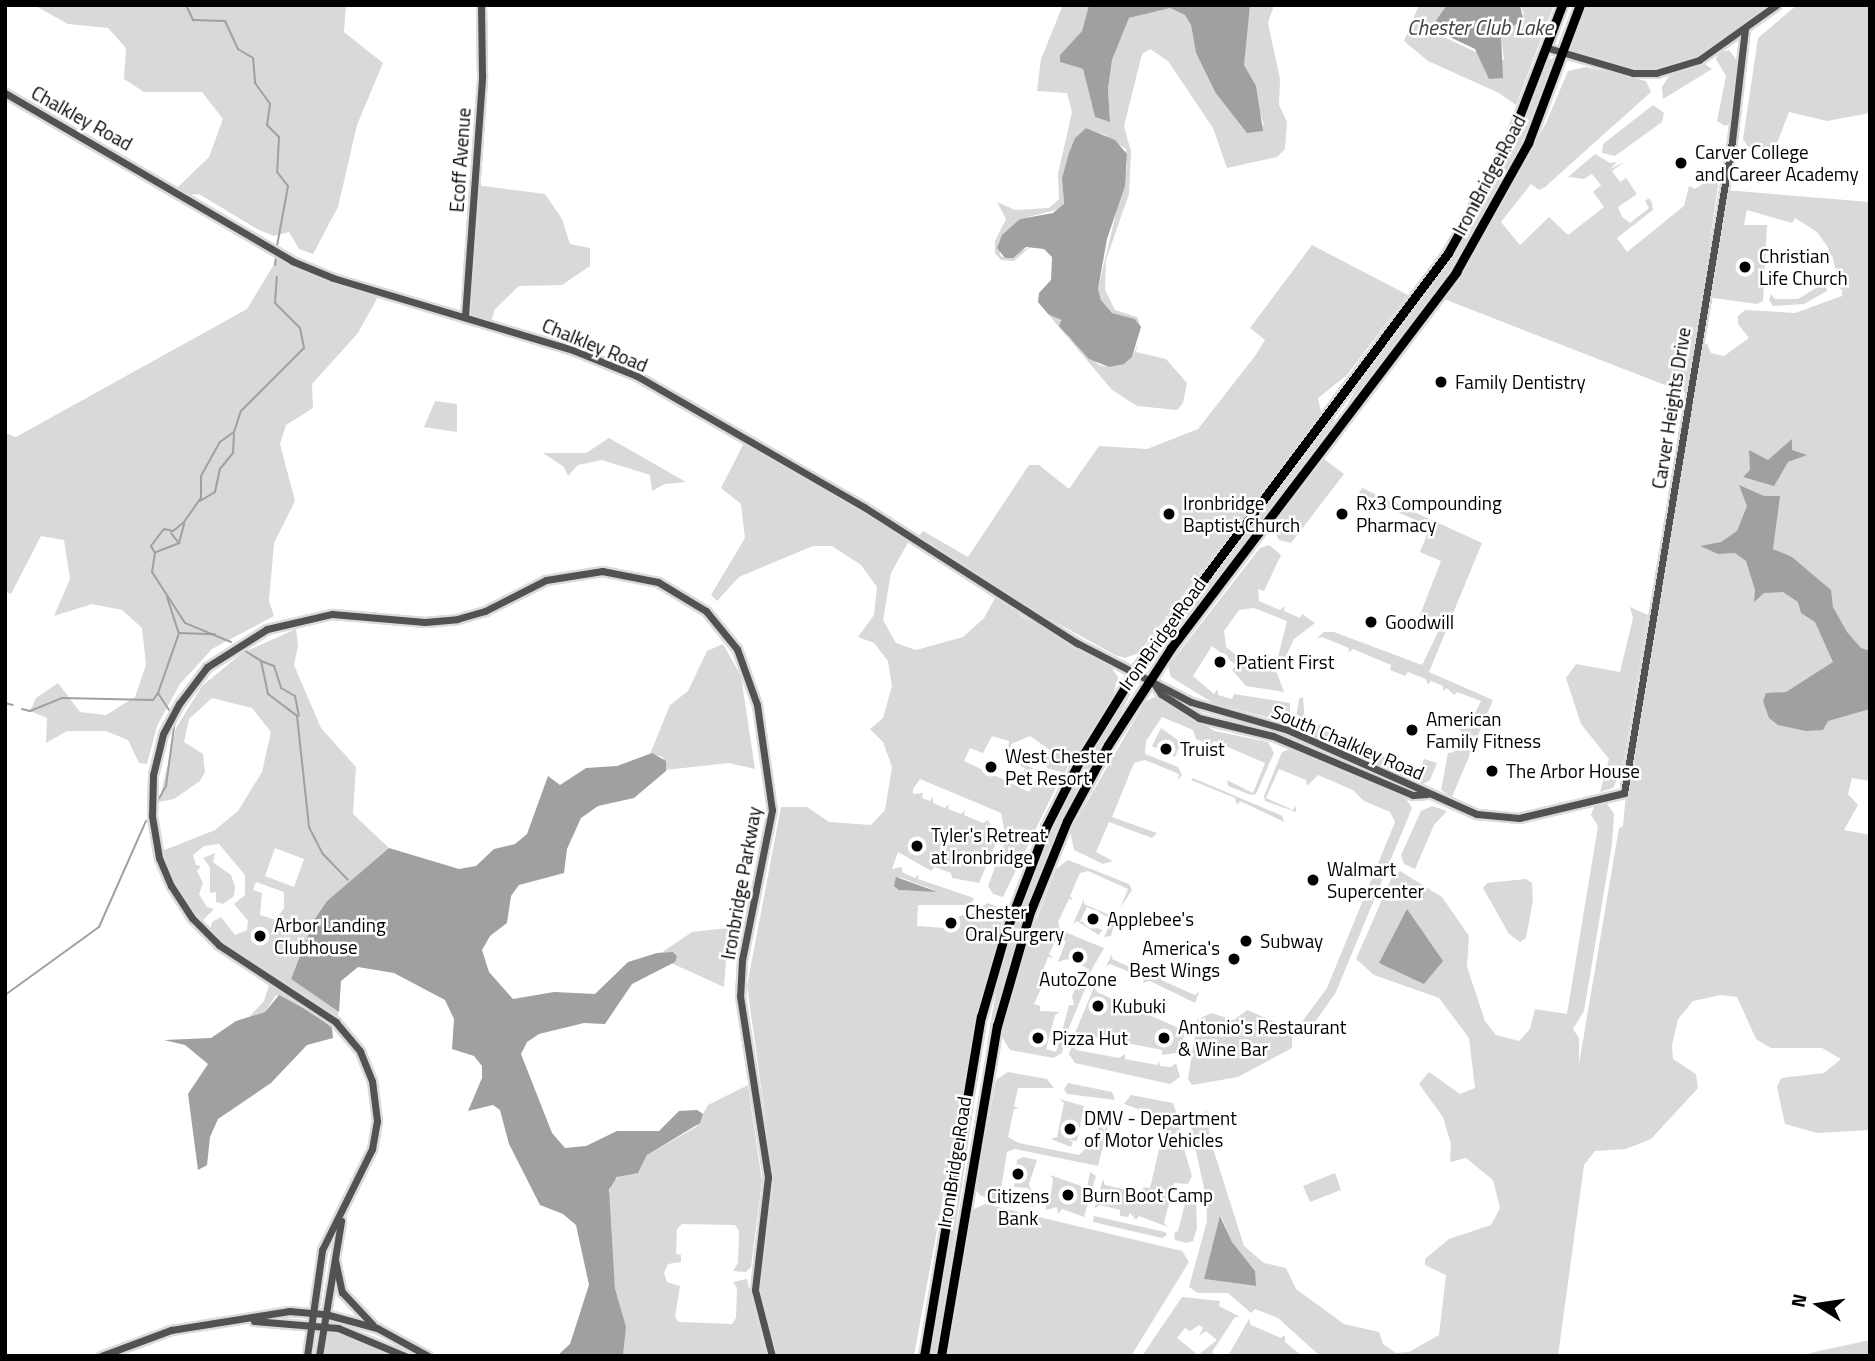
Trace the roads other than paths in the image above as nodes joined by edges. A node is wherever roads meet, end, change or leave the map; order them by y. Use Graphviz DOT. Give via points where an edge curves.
graph roads {
  1 [pos="481,5"];
  2 [pos="1562,5"];
  3 [pos="1580,5"];
  4 [pos="1776,5"];
  5 [pos="1745,29"];
  6 [pos="1548,48"];
  7 [pos="1564,54"];
  8 [pos="5,93"];
  9 [pos="465,316"];
  10 [pos="1135,671"];
  11 [pos="1150,679"];
  12 [pos="1624,793"];
  13 [pos="1427,794"];
  14 [pos="344,1210"];
  15 [pos="335,1239"];
  16 [pos="313,1312"];
  17 [pos="325,1314"];
  18 [pos="243,1320"];
  19 [pos="312,1323"];
  20 [pos="324,1325"];
  21 [pos="377,1328"];
  22 [pos="101,1356"];
  23 [pos="307,1356"];
  24 [pos="319,1356"];
  25 [pos="405,1356"];
  26 [pos="428,1356"];
  27 [pos="772,1356"];
  28 [pos="924,1356"];
  29 [pos="941,1356"];
  1 -- 9 [label="street, Ecoff Avenue" via="482,76"];
  2 -- 6 [label="main road, Iron Bridge Road"];
  3 -- 7 [label="main road, Iron Bridge Road"];
  4 -- 5 [label="street"];
  5 -- 7 [label="street" via="1699,60 1656,73 1633,73"];
  5 -- 12 [label="street, Carver Heights Drive" via="1730,149"];
  6 -- 7 [label="street"];
  6 -- 10 [label="main road, Iron Bridge Road" via="1509,143 1448,253"];
  7 -- 11 [label="main road, Iron Bridge Road" via="1513,173 1456,272"];
  8 -- 9 [label="street, Chalkley Road" via="292,261 333,278"];
  9 -- 10 [label="street, Chalkley Road" via="583,353 637,376 864,507 1077,643"];
  10 -- 11 [label="street, Chalkley Road"];
  10 -- 28 [label="main road, Iron Bridge Road" via="1080,760 1046,827 996,963 973,1053"];
  11 -- 13 [label="street, South Chalkley Road" via="1206,708 1289,730 1418,785"];
  11 -- 13 [label="street, South Chalkley Road" via="1161,694 1199,718 1273,736 1413,795"];
  11 -- 29 [label="main road, Iron Bridge Road" via="1082,792 1041,881 1017,949 983,1092"];
  12 -- 13 [label="street, South Chalkley Road" via="1549,814 1503,819"];
  14 -- 15 [label="street, Ironbridge Parkway"];
  14 -- 16 [label="street, Ironbridge Parkway" via="322,1250"];
  14 -- 27 [label="street, Ironbridge Parkway" via="375,1134 377,1107 369,1071 336,1021 219,945 192,918 171,886 155,843 151,796 155,760 170,720 188,690 217,658 251,636 283,623 332,614 441,621 485,611 561,576 602,571 648,578 697,604 737,649 755,693 769,772 771,825 742,960 740,996 768,1177 755,1290"];
  15 -- 17 [label="street, Ironbridge Parkway"];
  15 -- 21 [label="street" via="336,1276 342,1292"];
  16 -- 17 [label="street"];
  16 -- 18 [label="street" via="276,1312"];
  16 -- 19 [label="street, Ironbridge Parkway"];
  17 -- 20 [label="street, Ironbridge Parkway"];
  17 -- 21 [label="street"];
  18 -- 19 [label="street"];
  18 -- 22 [label="street" via="171,1330"];
  19 -- 20 [label="street"];
  19 -- 23 [label="street, Ironbridge Parkway"];
  20 -- 24 [label="street, Ironbridge Parkway"];
  20 -- 25 [label="street" via="365,1336"];
  21 -- 26 [label="street"];
}
